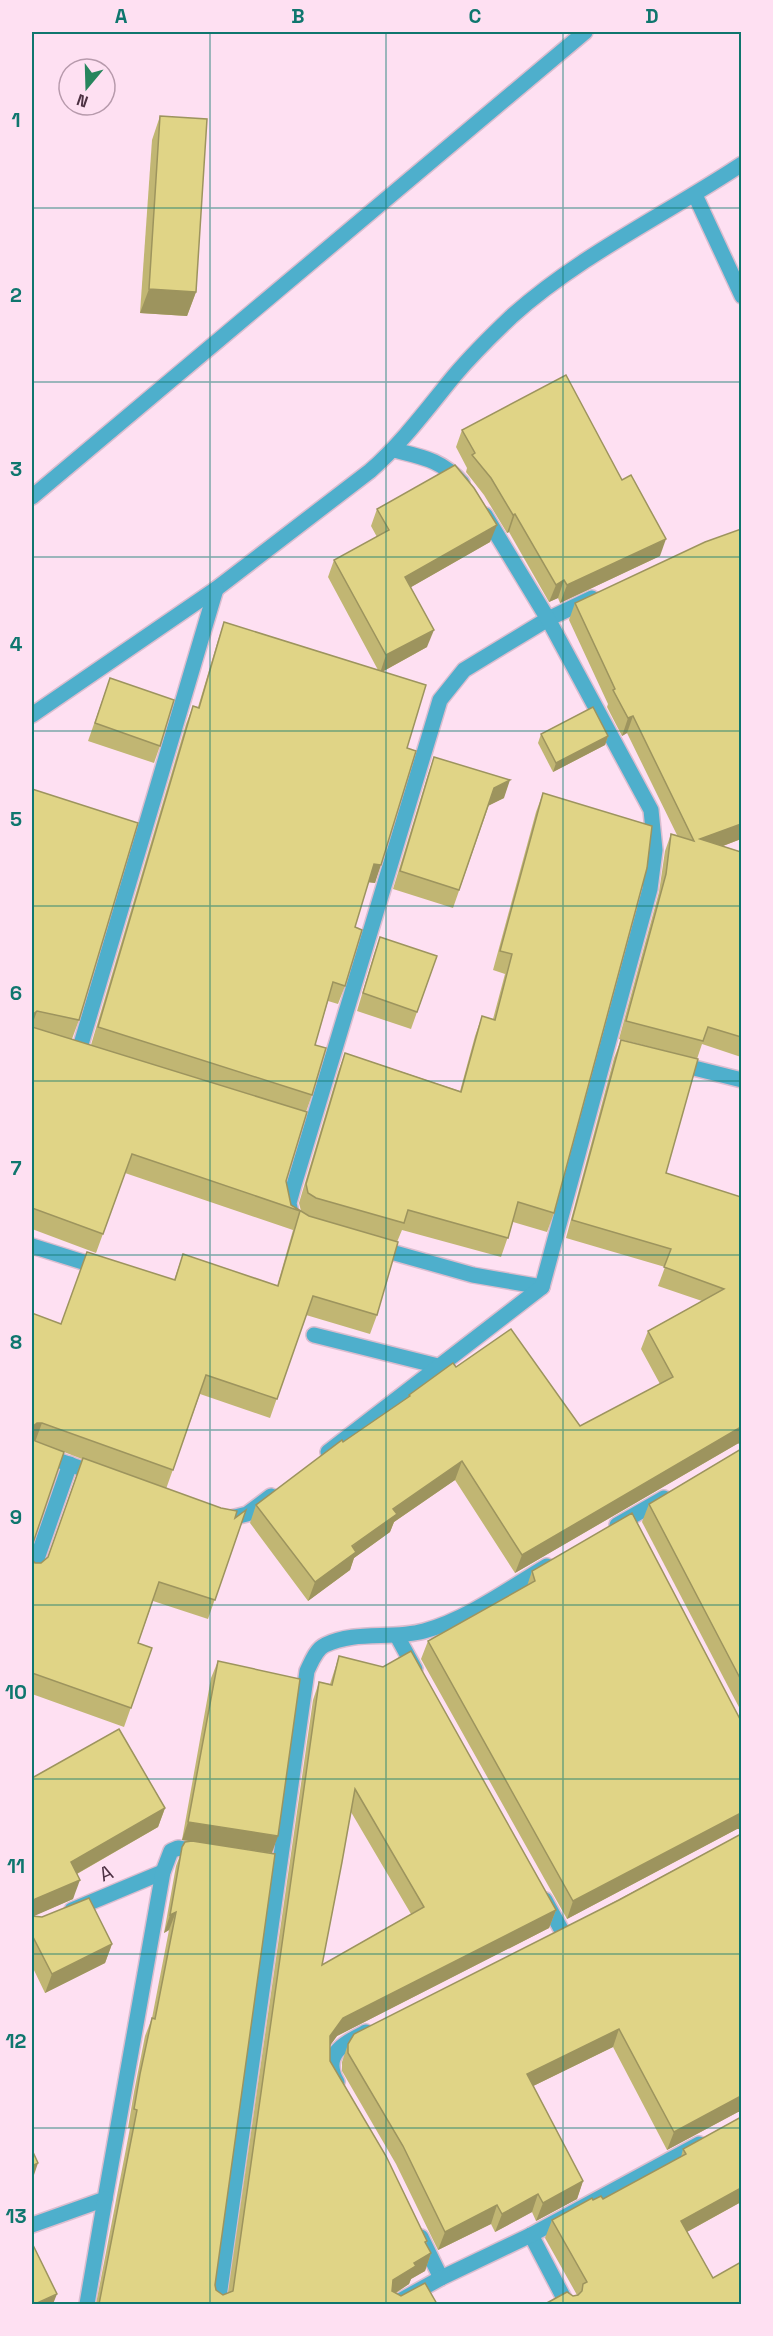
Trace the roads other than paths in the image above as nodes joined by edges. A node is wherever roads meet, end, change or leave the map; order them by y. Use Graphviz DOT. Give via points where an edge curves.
graph roads {
  1 [pos="585,32"];
  2 [pos="741,164"];
  3 [pos="695,195"];
  4 [pos="741,296"];
  5 [pos="394,450"];
  6 [pos="32,497"];
  7 [pos="216,589"];
  8 [pos="610,589"];
  9 [pos="548,619"];
  10 [pos="32,715"];
  11 [pos="60,1046"];
  12 [pos="663,1060"];
  13 [pos="741,1080"];
  14 [pos="305,1226"];
  15 [pos="359,1243"];
  16 [pos="32,1246"];
  17 [pos="118,1272"];
  18 [pos="542,1287"];
  19 [pos="314,1335"];
  20 [pos="438,1366"];
  21 [pos="32,1451"];
  22 [pos="320,1458"];
  23 [pos="70,1464"];
  24 [pos="112,1480"];
  25 [pos="283,1486"];
  26 [pos="680,1488"];
  27 [pos="217,1518"];
  28 [pos="609,1530"];
  29 [pos="558,1560"];
  30 [pos="32,1573"];
  31 [pos="397,1636"];
  32 [pos="425,1687"];
  33 [pos="220,1855"];
  34 [pos="163,1872"];
  35 [pos="540,1890"];
  36 [pos="53,1918"];
  37 [pos="562,1931"];
  38 [pos="383,2024"];
  39 [pos="344,2093"];
  40 [pos="710,2138"];
  41 [pos="105,2199"];
  42 [pos="32,2225"];
  43 [pos="417,2228"];
  44 [pos="531,2235"];
  45 [pos="441,2278"];
  46 [pos="87,2304"];
  47 [pos="218,2304"];
  48 [pos="394,2304"];
  49 [pos="567,2304"];
  1 -- 6 [label="street"];
  2 -- 3 [label="street"];
  3 -- 4 [label="street"];
  3 -- 5 [label="street" via="595,253 512,317 456,373"];
  5 -- 7 [label="street"];
  5 -- 9 [label="street" via="432,460 451,470 473,496"];
  7 -- 10 [label="street"];
  7 -- 11 [label="street" via="84,1053"];
  8 -- 9 [label="street"];
  9 -- 14 [label="street" via="464,670 440,700 306,1123 289,1203 292,1218"];
  9 -- 18 [label="street" via="651,810 655,850 650,889 613,1047"];
  12 -- 13 [label="street"];
  15 -- 18 [label="street" via="473,1275"];
  16 -- 17 [label="street"];
  18 -- 20 [label="street"];
  19 -- 20 [label="street"];
  20 -- 22 [label="street"];
  21 -- 23 [label="street"];
  23 -- 24 [label="street"];
  23 -- 30 [label="street"];
  25 -- 27 [label="street" via="247,1514 231,1520"];
  26 -- 28 [label="street" via="632,1523"];
  29 -- 31 [label="street" via="466,1613 426,1630"];
  31 -- 32 [label="street"];
  31 -- 47 [label="street" via="344,1637 321,1646 307,1671 273,1864"];
  33 -- 34 [label="street" via="178,1848 171,1851"];
  34 -- 36 [label="street, A"];
  34 -- 41 [label="street"];
  35 -- 37 [label="street"];
  38 -- 39 [label="street" via="341,2045 332,2059 332,2074"];
  40 -- 44 [label="street"];
  41 -- 42 [label="street"];
  41 -- 46 [label="street"];
  43 -- 45 [label="street"];
  44 -- 45 [label="street"];
  44 -- 49 [label="street"];
  45 -- 48 [label="street"];
}
